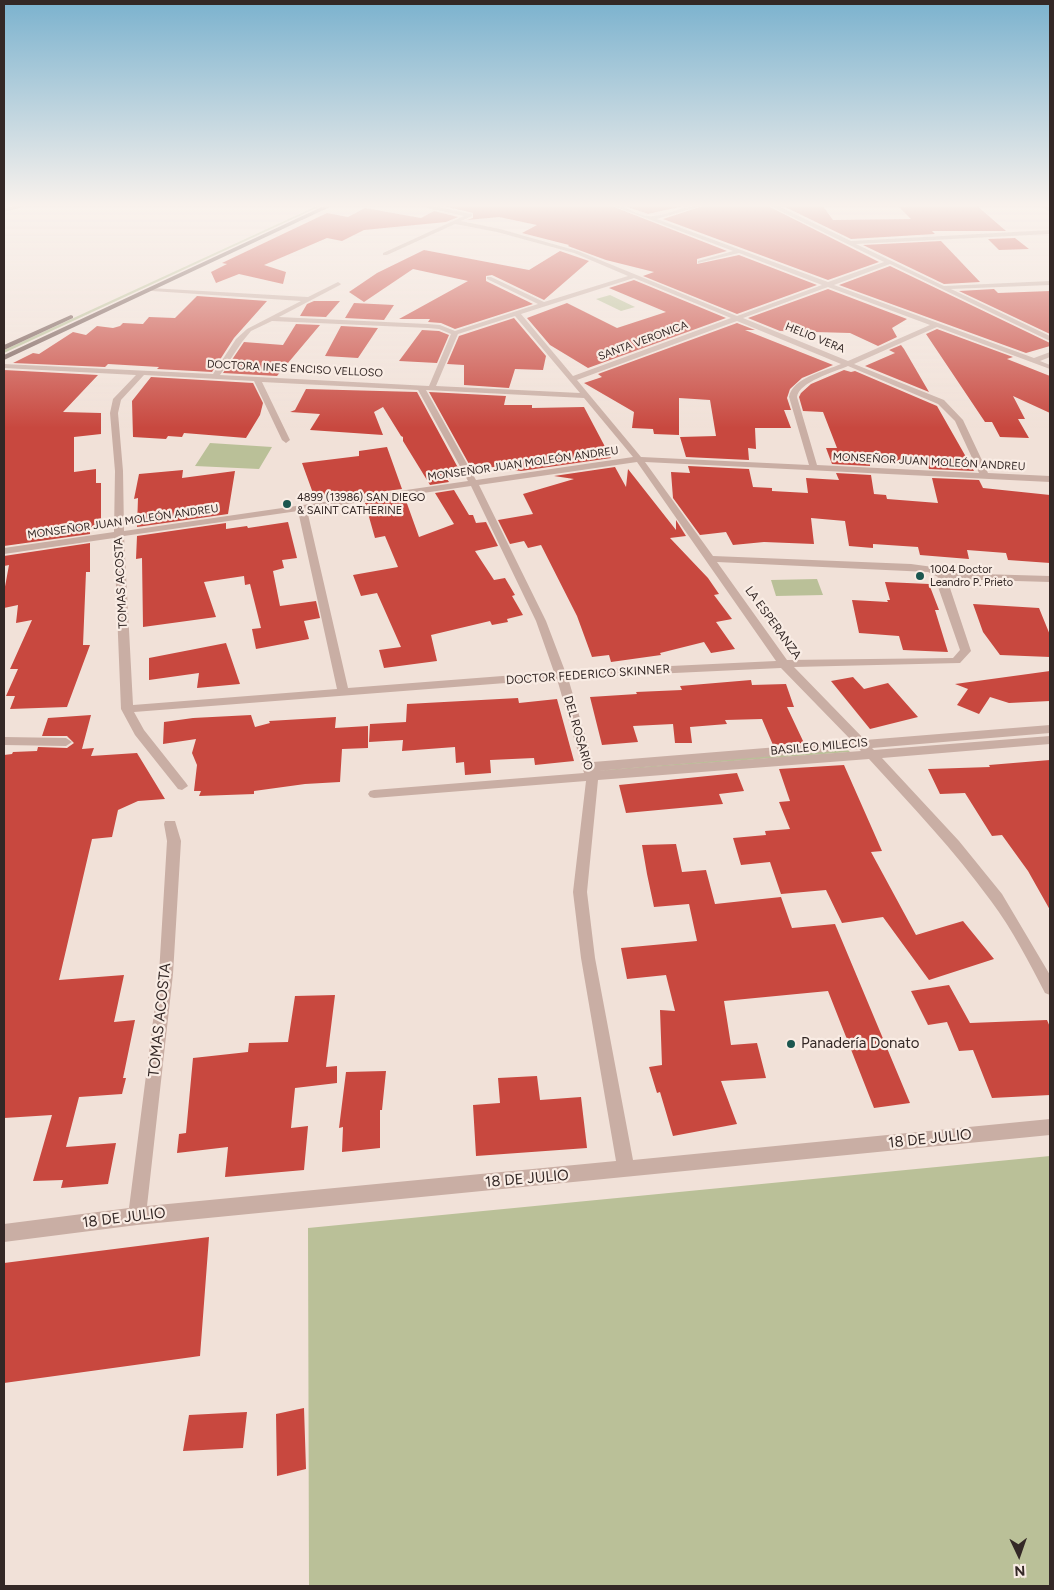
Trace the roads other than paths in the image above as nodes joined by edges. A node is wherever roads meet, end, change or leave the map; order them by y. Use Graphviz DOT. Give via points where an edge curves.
graph roads {
  1 [pos="173,279"];
  2 [pos="491,279"];
  3 [pos="624,279"];
  4 [pos="642,279"];
  5 [pos="811,279"];
  6 [pos="846,279"];
  7 [pos="926,279"];
  8 [pos="1050,283"];
  9 [pos="338,284"];
  10 [pos="829,286"];
  11 [pos="944,288"];
  12 [pos="152,289"];
  13 [pos="309,299"];
  14 [pos="544,305"];
  15 [pos="517,314"];
  16 [pos="74,316"];
  17 [pos="271,318"];
  18 [pos="738,318"];
  19 [pos="936,324"];
  20 [pos="455,333"];
  21 [pos="1050,339"];
  22 [pos="4,348"];
  23 [pos="1050,354"];
  24 [pos="4,358"];
  25 [pos="1034,361"];
  26 [pos="849,364"];
  27 [pos="4,366"];
  28 [pos="1050,367"];
  29 [pos="142,374"];
  30 [pos="215,377"];
  31 [pos="257,379"];
  32 [pos="572,379"];
  33 [pos="426,387"];
  34 [pos="586,396"];
  35 [pos="286,440"];
  36 [pos="639,459"];
  37 [pos="814,468"];
  38 [pos="985,476"];
  39 [pos="1050,479"];
  40 [pos="473,482"];
  41 [pos="302,507"];
  42 [pos="119,534"];
  43 [pos="4,551"];
  44 [pos="710,559"];
  45 [pos="944,576"];
  46 [pos="1050,579"];
  47 [pos="784,664"];
  48 [pos="561,675"];
  49 [pos="344,693"];
  50 [pos="126,709"];
  51 [pos="1050,729"];
  52 [pos="1050,740"];
  53 [pos="4,741"];
  54 [pos="66,742"];
  55 [pos="862,744"];
  56 [pos="871,755"];
  57 [pos="589,771"];
  58 [pos="182,786"];
  59 [pos="374,794"];
  60 [pos="170,824"];
  61 [pos="1050,989"];
  62 [pos="1050,1127"];
  63 [pos="626,1169"];
  64 [pos="137,1216"];
  65 [pos="4,1233"];
  1 -- 12 [label="main road"];
  2 -- 14 [label="street"];
  3 -- 14 [label="street"];
  4 -- 18 [label="street, HELIO VERA"];
  5 -- 10 [label="street"];
  6 -- 10 [label="street, SANTA VERONICA"];
  7 -- 11 [label="street"];
  8 -- 11 [label="street"];
  9 -- 13 [label="street"];
  10 -- 18 [label="street, SANTA VERONICA"];
  10 -- 19 [label="street"];
  11 -- 21 [label="street"];
  12 -- 13 [label="street"];
  12 -- 24 [label="main road"];
  13 -- 17 [label="street"];
  14 -- 15 [label="street"];
  15 -- 20 [label="street"];
  15 -- 32 [label="street, LA ESPERANZA"];
  16 -- 22 [label="main road"];
  17 -- 20 [label="street" via="428,326"];
  17 -- 30 [label="street" via="243,336"];
  18 -- 26 [label="street, HELIO VERA"];
  18 -- 32 [label="street, SANTA VERONICA"];
  19 -- 25 [label="street"];
  19 -- 26 [label="street"];
  20 -- 33 [label="street"];
  23 -- 25 [label="street"];
  25 -- 28 [label="street"];
  26 -- 37 [label="street" via="794,390 793,397"];
  26 -- 38 [label="street, HELIO VERA" via="941,402 959,420"];
  27 -- 29 [label="street, DOCTORA INES ENCISO VELLOSO"];
  29 -- 30 [label="street, DOCTORA INES ENCISO VELLOSO"];
  29 -- 42 [label="street, TOMAS ACOSTA" via="117,399 114,413 119,471"];
  30 -- 31 [label="street, DOCTORA INES ENCISO VELLOSO"];
  31 -- 33 [label="street, DOCTORA INES ENCISO VELLOSO"];
  31 -- 35 [label="street"];
  32 -- 34 [label="street, LA ESPERANZA"];
  33 -- 34 [label="street, DOCTORA INES ENCISO VELLOSO"];
  33 -- 40 [label="street, DEL ROSARIO"];
  34 -- 36 [label="street, LA ESPERANZA"];
  36 -- 37 [label="street, MONSEÑOR JUAN MOLEÓN ANDREU"];
  36 -- 40 [label="street, MONSEÑOR JUAN MOLEÓN ANDREU"];
  36 -- 44 [label="street, LA ESPERANZA"];
  37 -- 38 [label="street, MONSEÑOR JUAN MOLEÓN ANDREU"];
  38 -- 39 [label="street, MONSEÑOR JUAN MOLEÓN ANDREU"];
  40 -- 41 [label="street, MONSEÑOR JUAN MOLEÓN ANDREU"];
  40 -- 48 [label="street, DEL ROSARIO" via="517,569"];
  41 -- 42 [label="street, MONSEÑOR JUAN MOLEÓN ANDREU"];
  41 -- 49 [label="street"];
  42 -- 43 [label="street, MONSEÑOR JUAN MOLEÓN ANDREU"];
  42 -- 50 [label="street, TOMAS ACOSTA"];
  44 -- 45 [label="street" via="911,566 930,569"];
  44 -- 47 [label="street, LA ESPERANZA"];
  45 -- 46 [label="street"];
  45 -- 47 [label="street, DOCTOR FEDERICO SKINNER" via="941,581 966,651 956,660"];
  47 -- 48 [label="street, DOCTOR FEDERICO SKINNER"];
  47 -- 55 [label="street, LA ESPERANZA"];
  48 -- 49 [label="street, DOCTOR FEDERICO SKINNER"];
  48 -- 57 [label="street, DEL ROSARIO"];
  49 -- 50 [label="street, DOCTOR FEDERICO SKINNER"];
  50 -- 58 [label="street, TOMAS ACOSTA" via="139,732"];
  51 -- 55 [label="street, BASILEO MILECIS"];
  52 -- 56 [label="street"];
  53 -- 54 [label="street"];
  55 -- 56 [label="street, LA ESPERANZA"];
  55 -- 57 [label="street, BASILEO MILECIS"];
  56 -- 57 [label="street"];
  56 -- 61 [label="street, LA ESPERANZA" via="954,844 997,898"];
  57 -- 59 [label="street, BASILEO MILECIS"];
  57 -- 63 [label="street, DEL ROSARIO" via="592,783 580,892 588,958"];
  60 -- 64 [label="street, TOMAS ACOSTA" via="174,841 166,974"];
  62 -- 63 [label="street, 18 DE JULIO"];
  63 -- 64 [label="street, 18 DE JULIO"];
  64 -- 65 [label="street, 18 DE JULIO"];
}
